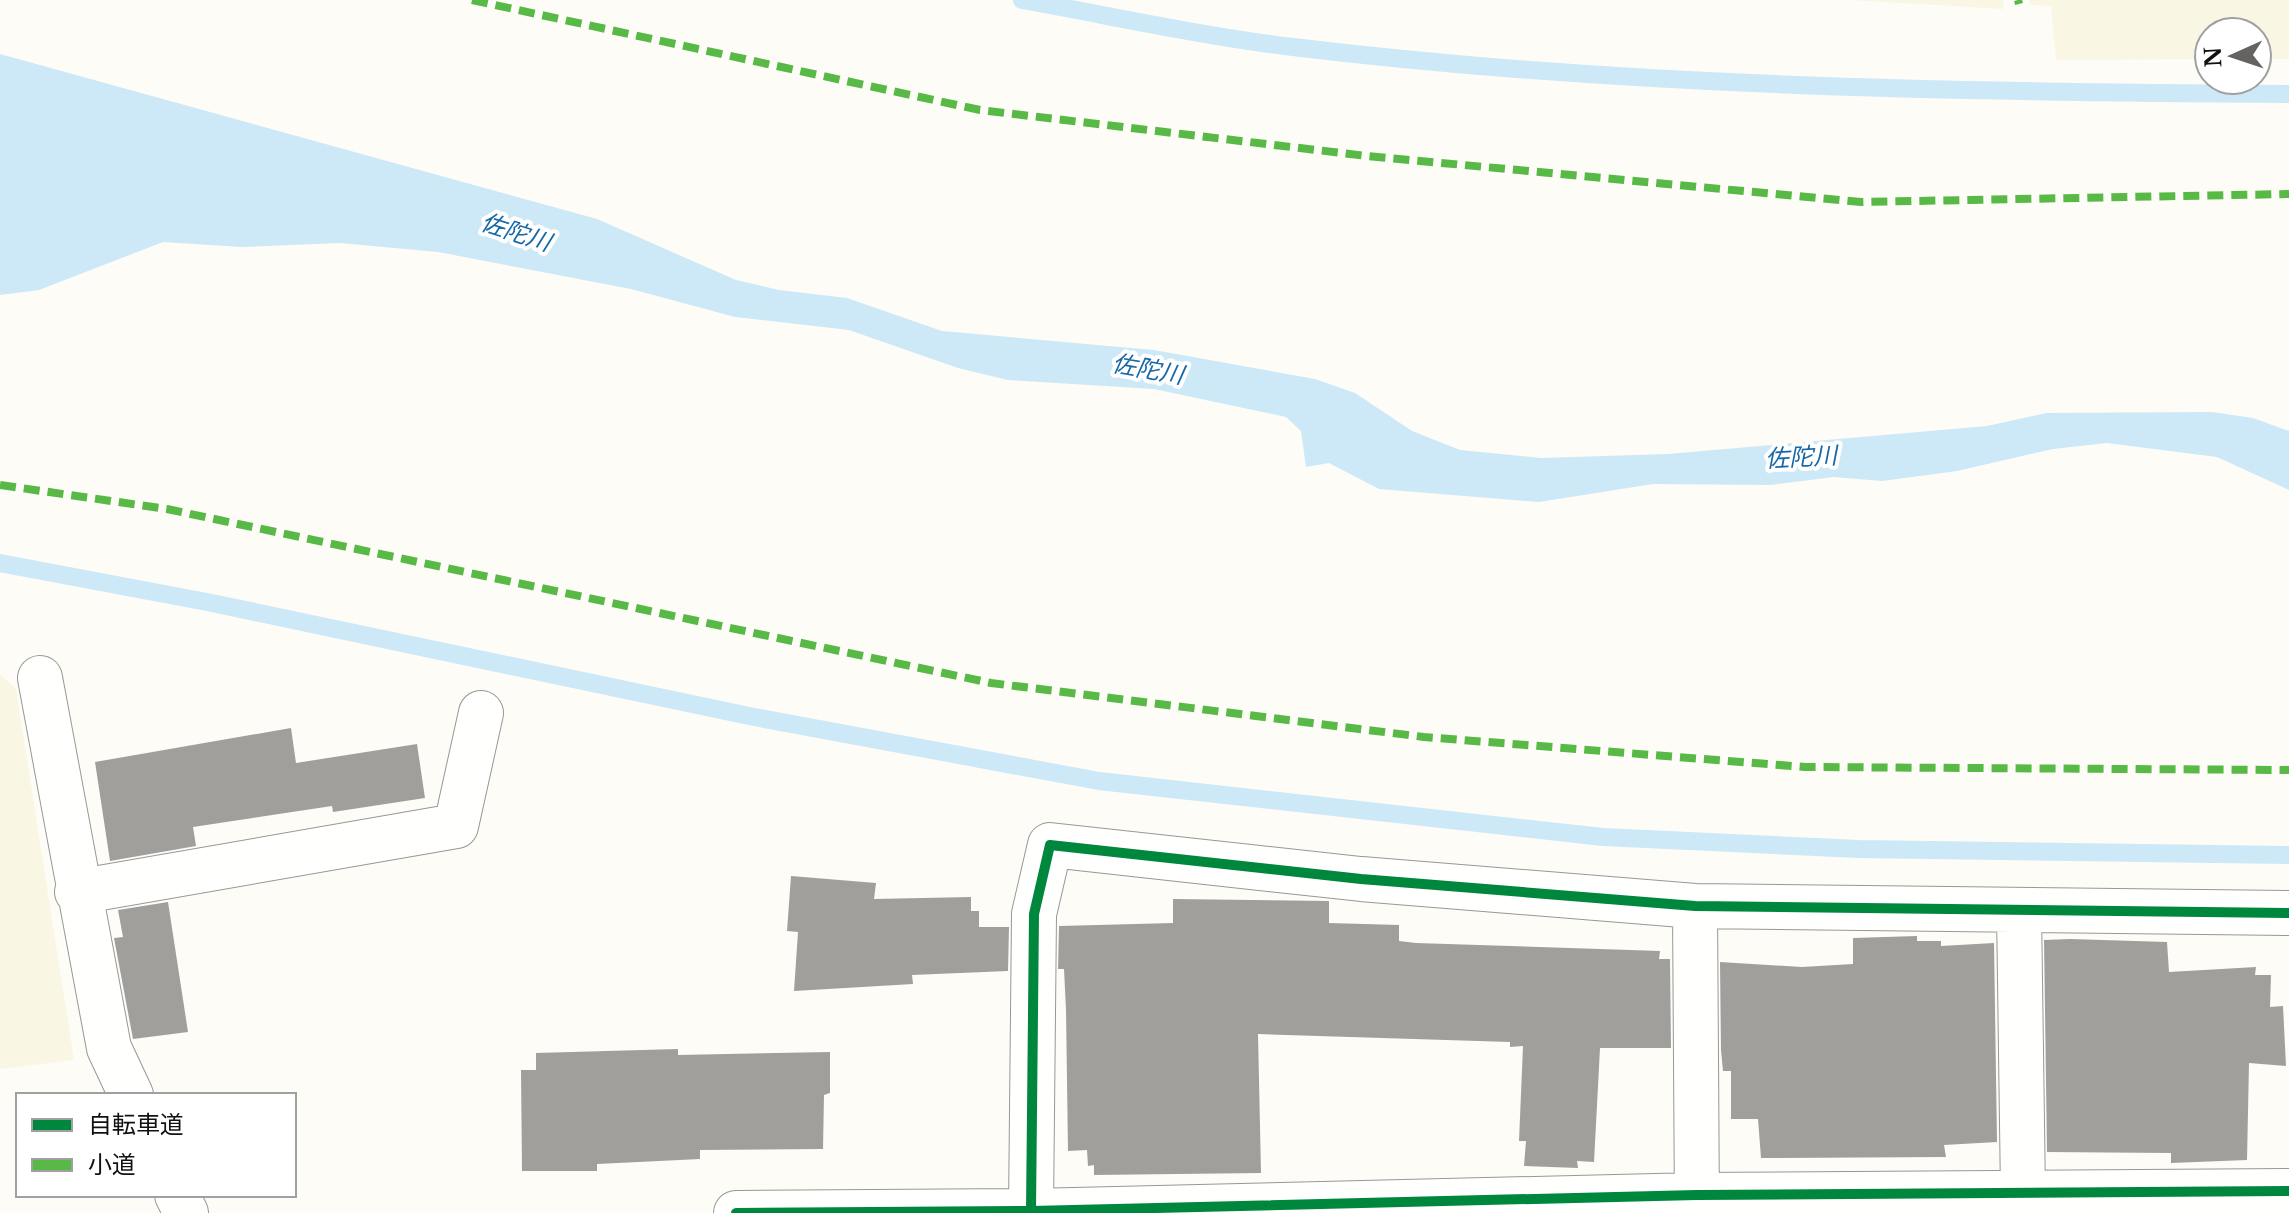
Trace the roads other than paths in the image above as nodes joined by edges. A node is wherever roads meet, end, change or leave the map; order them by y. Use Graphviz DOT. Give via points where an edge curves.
graph roads {
  1 [pos="40,678"];
  2 [pos="481,713"];
  3 [pos="77,892"];
  4 [pos="1695,906"];
  5 [pos="2019,910"];
  6 [pos="2289,913"];
  7 [pos="130,1093"];
  8 [pos="2289,1191"];
  9 [pos="2023,1193"];
  10 [pos="1697,1204"];
  11 [pos="1031,1211"];
  12 [pos="736,1213"];
  1 -- 3 [label="street"];
  2 -- 3 [label="street" via="456,826"];
  3 -- 7 [label="street" via="109,1048"];
  4 -- 5 [label="street"];
  4 -- 10 [label="street"];
  4 -- 11 [label="street" via="1361,879 1050,845 1034,914"];
  5 -- 6 [label="street"];
  5 -- 9 [label="street"];
  8 -- 9 [label="street"];
  9 -- 10 [label="street"];
  10 -- 11 [label="street"];
  11 -- 12 [label="street"];
}
